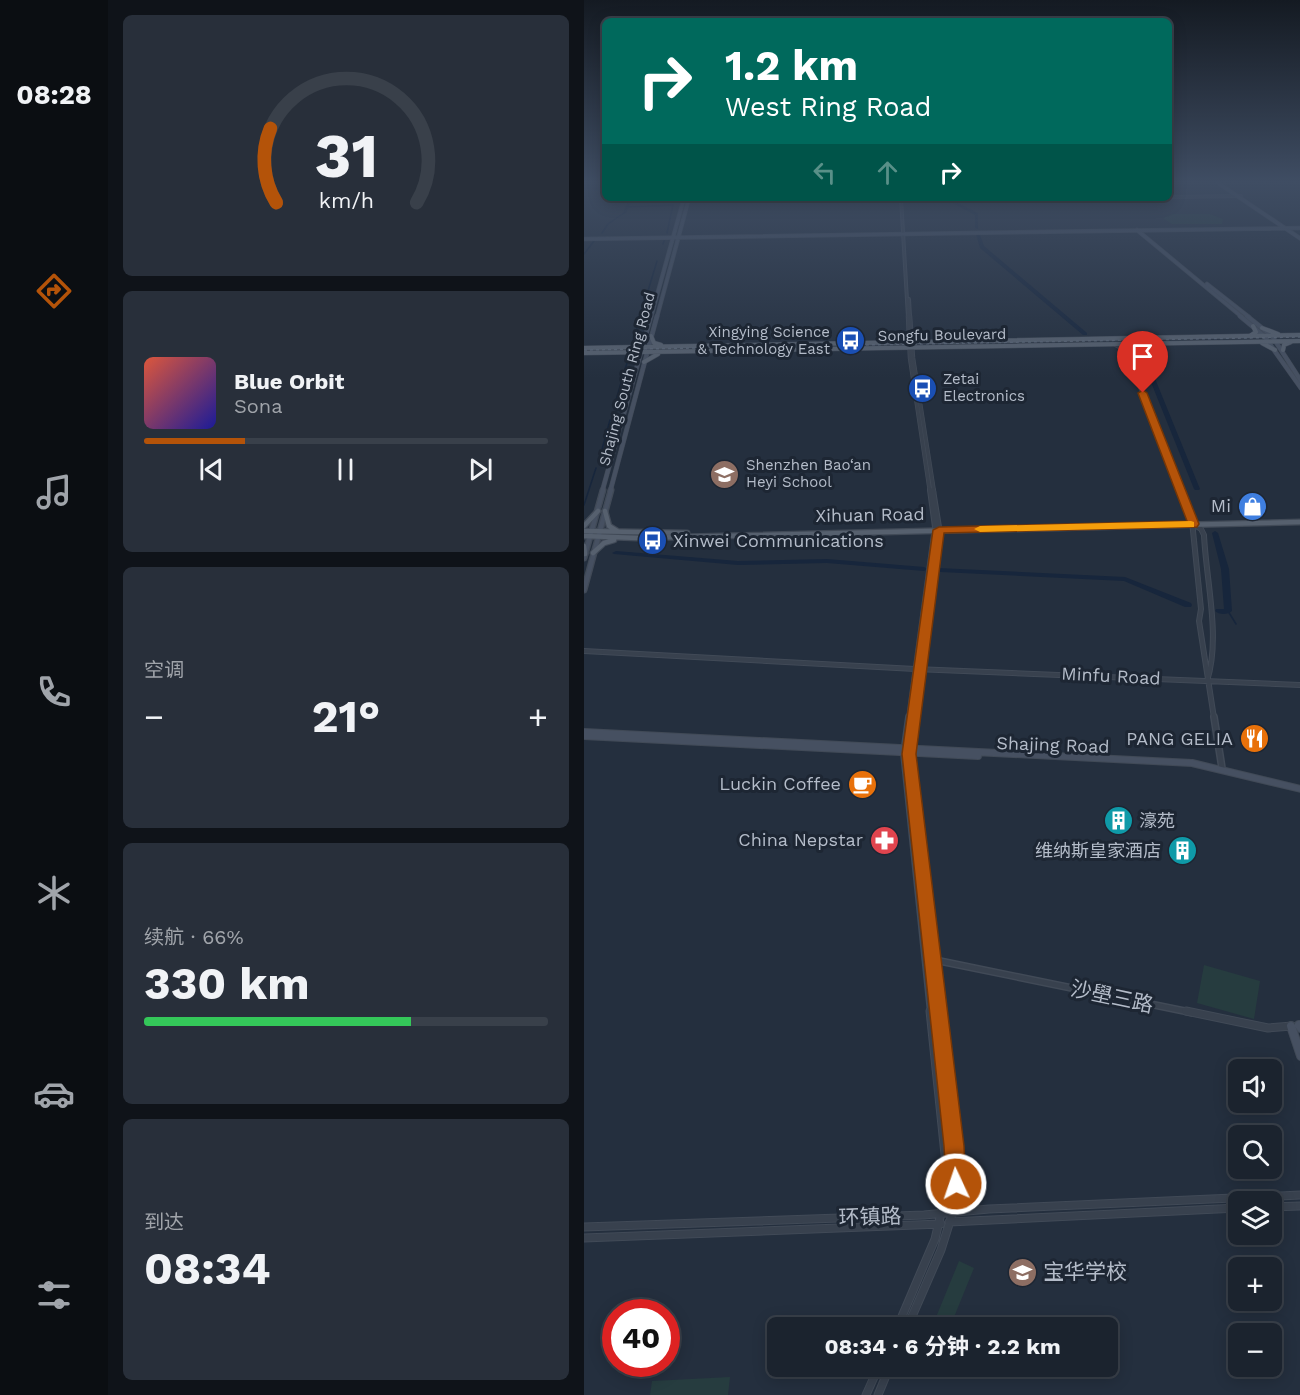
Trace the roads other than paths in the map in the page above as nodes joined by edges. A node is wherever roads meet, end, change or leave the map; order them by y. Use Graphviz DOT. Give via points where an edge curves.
graph roads {
  1 [pos="673,248"];
  2 [pos="674,248"];
  3 [pos="905,248"];
  4 [pos="1160,248"];
  5 [pos="1164,248"];
  6 [pos="1253,327"];
  7 [pos="1262,328"];
  8 [pos="1301,335"];
  9 [pos="651,336"];
  10 [pos="1264,336"];
  11 [pos="1272,336"];
  12 [pos="1291,336"];
  13 [pos="1245,339"];
  14 [pos="644,340"];
  15 [pos="1269,341"];
  16 [pos="1276,341"];
  17 [pos="1298,341"];
  18 [pos="1139,343"];
  19 [pos="910,344"];
  20 [pos="1107,344"];
  21 [pos="672,346"];
  22 [pos="626,347"];
  23 [pos="642,347"];
  24 [pos="649,347"];
  25 [pos="584,348"];
  26 [pos="1276,350"];
  27 [pos="1283,350"];
  28 [pos="1126,351"];
  29 [pos="619,352"];
  30 [pos="641,352"];
  31 [pos="647,352"];
  32 [pos="669,352"];
  33 [pos="584,353"];
  34 [pos="639,361"];
  35 [pos="644,362"];
  36 [pos="1301,381"];
  37 [pos="1301,388"];
  38 [pos="598,511"];
  39 [pos="605,511"];
  40 [pos="1301,520"];
  41 [pos="1193,523"];
  42 [pos="1223,524"];
  43 [pos="584,526"];
  44 [pos="937,528"];
  45 [pos="584,531"];
  46 [pos="1204,531"];
  47 [pos="622,532"];
  48 [pos="591,534"];
  49 [pos="599,534"];
  50 [pos="584,536"];
  51 [pos="628,538"];
  52 [pos="584,546"];
  53 [pos="593,554"];
  54 [pos="585,556"];
  55 [pos="584,590"];
  56 [pos="584,651"];
  57 [pos="918,668"];
  58 [pos="1207,681"];
  59 [pos="1301,685"];
  60 [pos="584,734"];
  61 [pos="906,752"];
  62 [pos="1222,768"];
  63 [pos="1301,790"];
  64 [pos="928,958"];
  65 [pos="1291,1026"];
  66 [pos="1300,1026"];
  67 [pos="1301,1056"];
  68 [pos="1301,1195"];
  69 [pos="1301,1206"];
  70 [pos="1282,1207"];
  71 [pos="1228,1208"];
  72 [pos="948,1212"];
  73 [pos="950,1222"];
  74 [pos="941,1224"];
  75 [pos="584,1227"];
  76 [pos="584,1238"];
  77 [pos="902,1317"];
  78 [pos="911,1317"];
  79 [pos="874,1377"];
  80 [pos="885,1377"];
  81 [pos="866,1395"];
  82 [pos="878,1395"];
  1 -- 14 [label="main road, Shajing South Ring Road"];
  2 -- 9 [label="main road, Shajing South Ring Road"];
  3 -- 19 [label="street"];
  4 -- 6 [label="main road"];
  5 -- 7 [label="main road"];
  6 -- 10 [label="main road"];
  6 -- 13 [label="main road" via="1255,334"];
  7 -- 11 [label="main road"];
  7 -- 12 [label="main road"];
  8 -- 12 [label="main road, Songfu Boulevard"];
  9 -- 21 [label="main road" via="656,344"];
  9 -- 24 [label="main road, Shajing South Ring Road"];
  10 -- 11 [label="main road, Songfu Boulevard"];
  10 -- 13 [label="main road, Songfu Boulevard"];
  10 -- 15 [label="main road"];
  11 -- 12 [label="main road, Songfu Boulevard"];
  11 -- 16 [label="main road"];
  13 -- 15 [label="main road, Songfu Boulevard"];
  13 -- 18 [label="main road, Songfu Boulevard"];
  13 -- 19 [label="main road, Songfu Boulevard"];
  13 -- 26 [label="main road"];
  14 -- 22 [label="main road"];
  14 -- 23 [label="main road, Shajing South Ring Road"];
  15 -- 16 [label="main road, Songfu Boulevard"];
  15 -- 26 [label="main road"];
  16 -- 17 [label="main road, Songfu Boulevard"];
  16 -- 27 [label="main road"];
  17 -- 27 [label="main road" via="1285,344"];
  18 -- 20 [label="main road, Songfu Boulevard"];
  18 -- 28 [label="street"];
  19 -- 20 [label="main road, Songfu Boulevard"];
  19 -- 21 [label="main road, Songfu Boulevard"];
  19 -- 32 [label="main road, Songfu Boulevard"];
  19 -- 44 [label="street"];
  20 -- 28 [label="street"];
  21 -- 24 [label="main road, Songfu Boulevard"];
  22 -- 23 [label="main road, Songfu Boulevard"];
  22 -- 25 [label="main road, Songfu Boulevard"];
  23 -- 24 [label="main road, Songfu Boulevard"];
  23 -- 30 [label="main road, Shajing South Ring Road"];
  24 -- 31 [label="main road, Shajing South Ring Road"];
  26 -- 37 [label="main road"];
  27 -- 36 [label="main road"];
  28 -- 41 [label="street"];
  29 -- 30 [label="main road, Songfu Boulevard"];
  29 -- 33 [label="main road, Songfu Boulevard"];
  29 -- 34 [label="main road" via="636,355"];
  30 -- 31 [label="main road, Songfu Boulevard"];
  30 -- 34 [label="main road, Shajing South Ring Road"];
  31 -- 32 [label="main road, Songfu Boulevard"];
  31 -- 35 [label="main road, Shajing South Ring Road"];
  32 -- 35 [label="main road" via="654,354"];
  34 -- 38 [label="main road, Shajing South Ring Road"];
  35 -- 39 [label="main road, Shajing South Ring Road"];
  38 -- 43 [label="main road"];
  38 -- 48 [label="main road, Shajing South Ring Road"];
  39 -- 47 [label="main road" via="609,526"];
  39 -- 49 [label="main road, Shajing South Ring Road"];
  40 -- 41 [label="main road"];
  40 -- 42 [label="main road"];
  41 -- 42 [label="main road"];
  41 -- 44 [label="main road"];
  41 -- 58 [label="street"];
  41 -- 58 [label="street" via="1204,535 1212,663"];
  42 -- 46 [label="main road"];
  44 -- 47 [label="main road, Xihuan Road"];
  44 -- 51 [label="main road, Xihuan Road"];
  44 -- 57 [label="street"];
  45 -- 48 [label="main road, Xihuan Road"];
  47 -- 49 [label="main road, Xihuan Road"];
  48 -- 49 [label="main road, Xihuan Road"];
  48 -- 50 [label="main road, Xihuan Road"];
  48 -- 54 [label="main road, Shajing South Ring Road"];
  49 -- 51 [label="main road, Xihuan Road"];
  49 -- 53 [label="main road, Shajing South Ring Road"];
  51 -- 53 [label="main road" via="607,542"];
  52 -- 54 [label="main road"];
  53 -- 55 [label="main road, Shajing South Ring Road"];
  56 -- 57 [label="street, Minfu Road"];
  57 -- 58 [label="street, Minfu Road"];
  57 -- 61 [label="street"];
  58 -- 59 [label="street, Minfu Road"];
  58 -- 62 [label="street"];
  60 -- 61 [label="main road, Shajing Road"];
  61 -- 62 [label="main road, Shajing Road" via="1192,763"];
  61 -- 63 [label="main road, Shajing Road" via="1192,765"];
  61 -- 64 [label="street"];
  62 -- 63 [label="main road, Shajing Road"];
  64 -- 65 [label="street, 沙壆三路" via="1268,1028"];
  64 -- 72 [label="street" via="948,1170"];
  65 -- 66 [label="street, 沙壆三路"];
  65 -- 67 [label="main road"];
  68 -- 72 [label="street, 环镇路"];
  69 -- 70 [label="street"];
  71 -- 73 [label="street, 环镇路"];
  72 -- 73 [label="street"];
  72 -- 74 [label="street"];
  72 -- 75 [label="street, 环镇路"];
  73 -- 74 [label="street, 环镇路"];
  73 -- 78 [label="street"];
  74 -- 76 [label="street, 环镇路"];
  74 -- 77 [label="street"];
  79 -- 81 [label="street"];
  80 -- 82 [label="street"];
}
